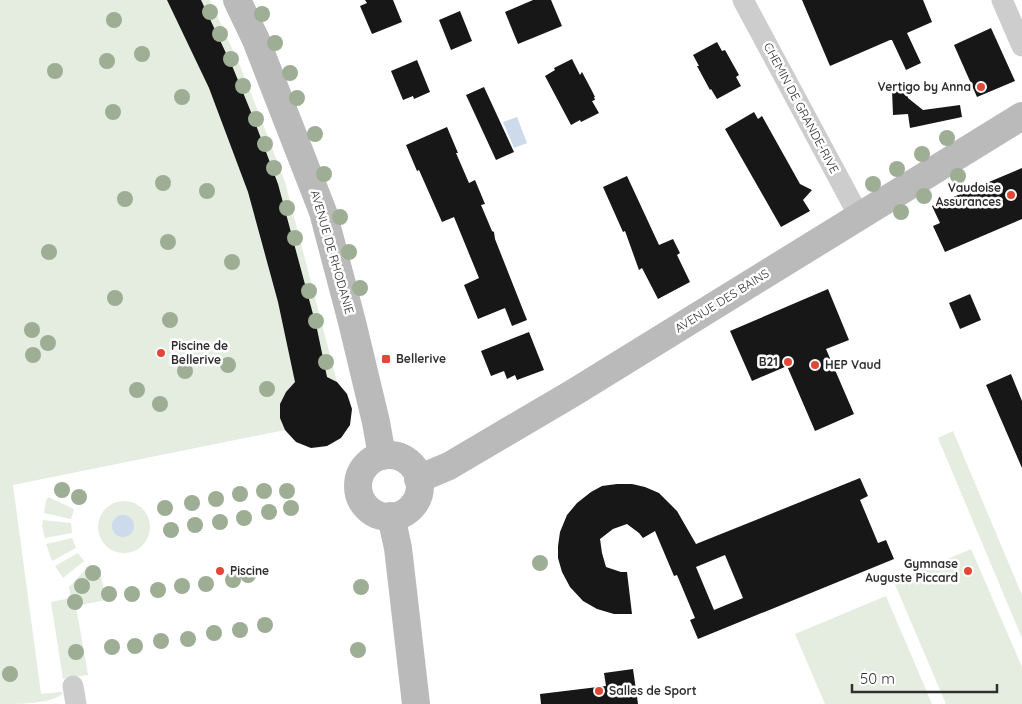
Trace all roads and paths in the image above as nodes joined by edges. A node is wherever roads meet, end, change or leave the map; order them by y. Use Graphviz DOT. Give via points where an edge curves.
graph roads {
  1 [pos="237,0"];
  2 [pos="743,0"];
  3 [pos="1002,0"];
  4 [pos="1022,46"];
  5 [pos="1022,116"];
  6 [pos="859,216"];
  7 [pos="382,456"];
  8 [pos="418,479"];
  9 [pos="392,516"];
  10 [pos="416,704"];
  1 -- 7 [label="main road, AVENUE DE RHODANIE" via="323,212"];
  2 -- 6 [label="street, CHEMIN DE GRANDE-RIVE"];
  3 -- 4 [label="street"];
  5 -- 6 [label="main road, AVENUE DES BAINS"];
  6 -- 8 [label="main road, AVENUE DES BAINS" via="574,392 449,466"];
  7 -- 8 [label="main road" via="392,455 409,463"];
  7 -- 9 [label="main road" via="367,464 358,479 358,488 365,506 382,516"];
  8 -- 9 [label="main road" via="419,489 413,504 402,514"];
  9 -- 10 [label="main road"];
}
